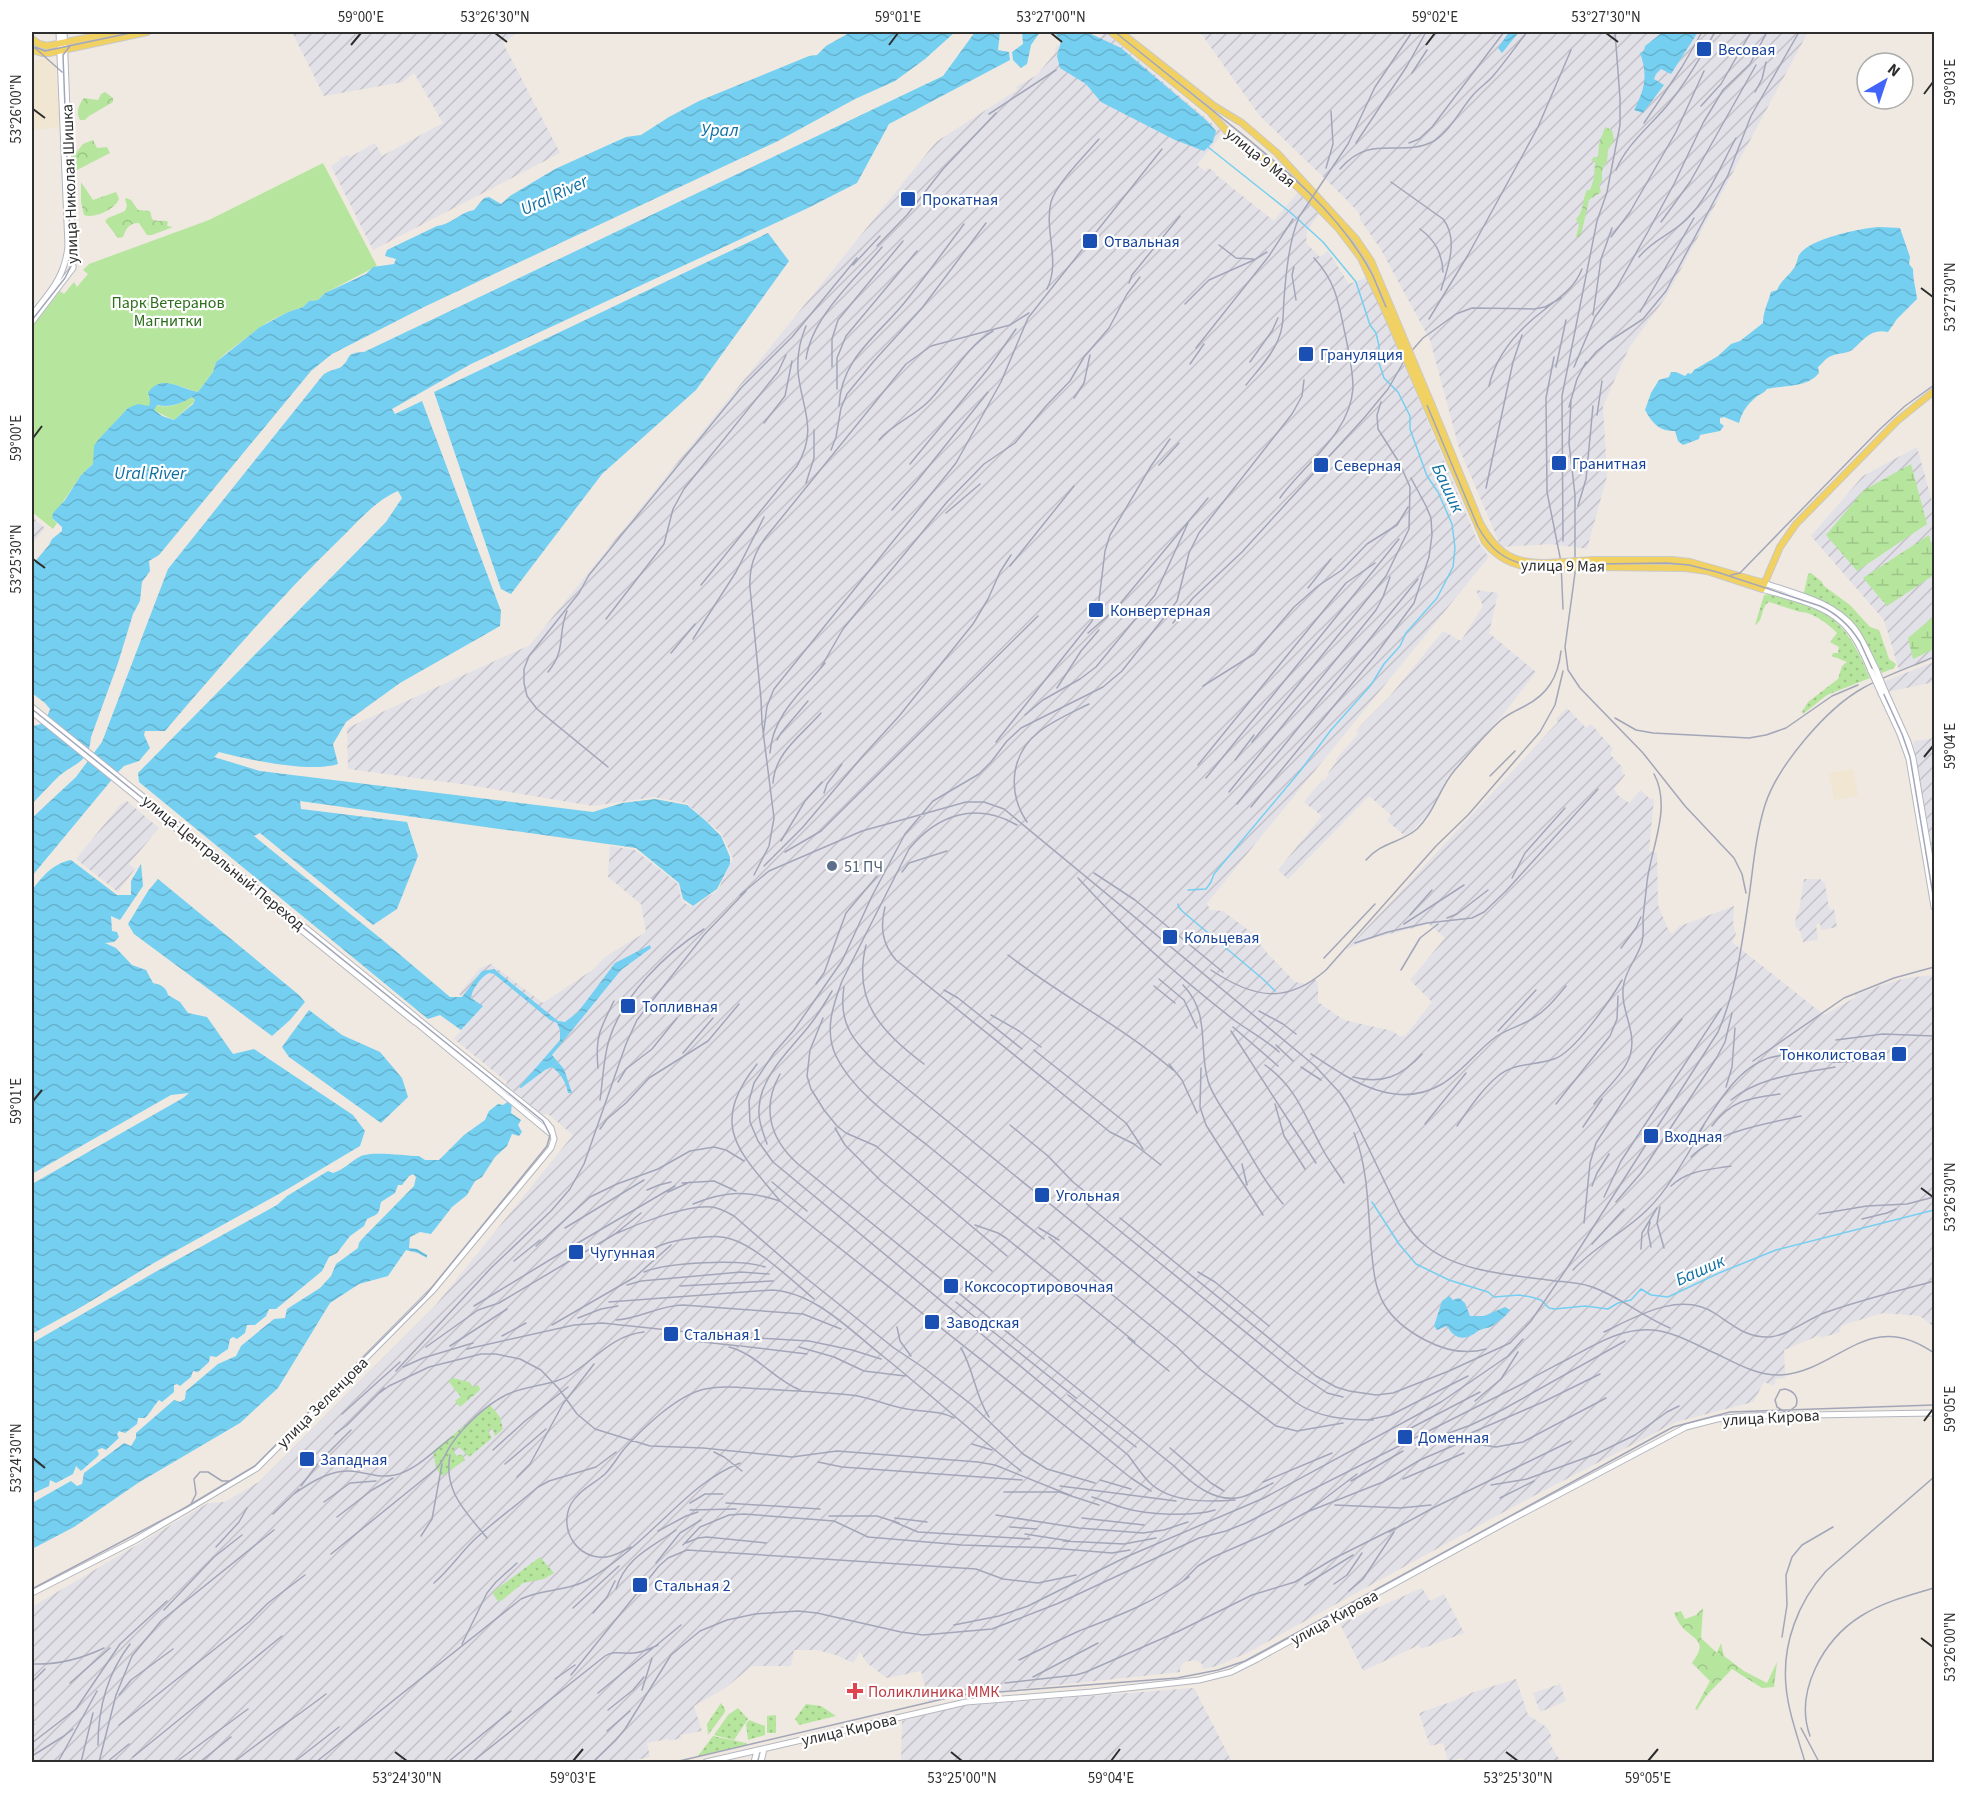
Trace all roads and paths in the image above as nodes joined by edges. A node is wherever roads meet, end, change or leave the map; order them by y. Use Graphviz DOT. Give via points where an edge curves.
graph roads {
  1 [pos="59,32"];
  2 [pos="64,32"];
  3 [pos="116,32"];
  4 [pos="147,32"];
  5 [pos="1111,32"];
  6 [pos="1120,32"];
  7 [pos="32,39"];
  8 [pos="62,46"];
  9 [pos="32,50"];
  10 [pos="1388,309"];
  11 [pos="32,315"];
  12 [pos="32,322"];
  13 [pos="1935,391"];
  14 [pos="1763,586"];
  15 [pos="1883,692"];
  16 [pos="32,707"];
  17 [pos="32,712"];
  18 [pos="42,718"];
  19 [pos="1935,882"];
  20 [pos="1935,907"];
  21 [pos="554,1139"];
  22 [pos="1935,1413"];
  23 [pos="32,1593"];
  24 [pos="760,1750"];
  25 [pos="706,1762"];
  26 [pos="754,1762"];
  27 [pos="761,1762"];
  1 -- 8 [label="main road, улица Николая Шишка"];
  2 -- 8 [label="main road, улица Николая Шишка"];
  3 -- 8 [label="main road"];
  4 -- 8 [label="main road"];
  5 -- 10 [label="main road, улица 9 Мая" via="1306,195 1356,250"];
  6 -- 10 [label="main road, улица 9 Мая" via="1276,153 1356,240 1371,261"];
  7 -- 8 [label="main road" via="47,46"];
  8 -- 9 [label="main road" via="42,53"];
  8 -- 11 [label="main road, улица Николая Шишка" via="68,252 59,279"];
  8 -- 12 [label="main road, улица Николая Шишка" via="73,268"];
  10 -- 14 [label="main road, улица 9 Мая, bridge" via="1475,524 1498,556 1518,566 1594,563 1685,568"];
  13 -- 14 [label="main road" via="1897,420 1796,524 1780,547"];
  14 -- 15 [label="main road, улица 9 Мая, bridge" via="1833,615 1855,637"];
  15 -- 19 [label="main road, улица 9 Мая" via="1913,758"];
  15 -- 20 [label="main road, улица 9 Мая" via="1909,759"];
  16 -- 18 [label="main road, улица Центральный Переход"];
  17 -- 18 [label="main road, улица Центральный Переход"];
  18 -- 21 [label="main road, улица Центральный Переход" via="417,1021 544,1126"];
  21 -- 23 [label="main road, улица Зеленцова" via="551,1148 431,1292 257,1468 134,1540"];
  22 -- 24 [label="main road, улица Кирова" via="1746,1416 1686,1427 1221,1676 966,1702"];
  24 -- 25 [label="main road, улица Кирова"];
  24 -- 26 [label="main road"];
  24 -- 27 [label="main road" via="764,1755"];
}
